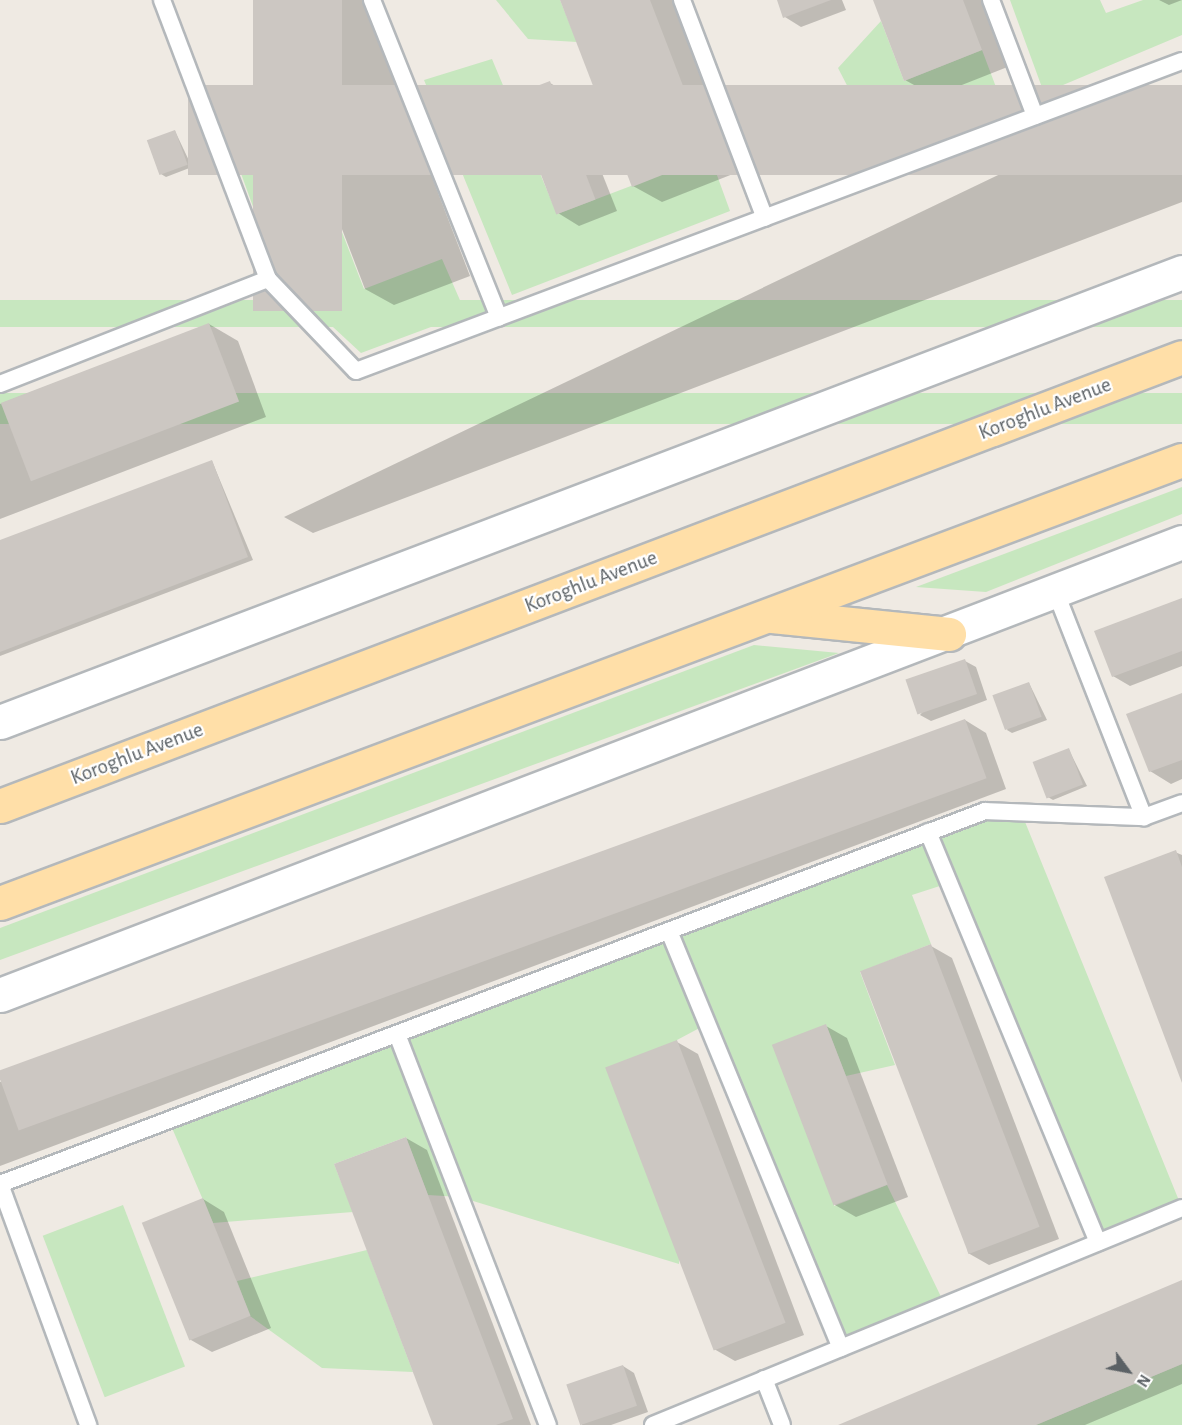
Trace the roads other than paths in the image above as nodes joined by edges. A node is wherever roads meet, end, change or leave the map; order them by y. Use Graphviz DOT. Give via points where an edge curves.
graph roads {
  1 [pos="162,0"];
  2 [pos="372,0"];
  3 [pos="682,0"];
  4 [pos="991,0"];
  5 [pos="1182,62"];
  6 [pos="1035,116"];
  7 [pos="765,218"];
  8 [pos="1182,272"];
  9 [pos="268,279"];
  10 [pos="499,318"];
  11 [pos="1182,357"];
  12 [pos="0,384"];
  13 [pos="1182,460"];
  14 [pos="1182,542"];
  15 [pos="1056,593"];
  16 [pos="765,616"];
  17 [pos="949,634"];
  18 [pos="0,722"];
  19 [pos="1182,803"];
  20 [pos="0,806"];
  21 [pos="1144,817"];
  22 [pos="928,832"];
  23 [pos="0,903"];
  24 [pos="669,931"];
  25 [pos="0,995"];
  26 [pos="397,1034"];
  27 [pos="0,1184"];
  28 [pos="1182,1208"];
  29 [pos="1098,1242"];
  30 [pos="841,1348"];
  31 [pos="764,1379"];
  32 [pos="88,1425"];
  33 [pos="548,1425"];
  34 [pos="653,1425"];
  35 [pos="782,1425"];
  1 -- 9 [label="lane"];
  2 -- 10 [label="lane"];
  3 -- 7 [label="lane"];
  4 -- 6 [label="lane"];
  5 -- 6 [label="lane"];
  6 -- 7 [label="lane"];
  7 -- 10 [label="lane"];
  8 -- 18 [label="street"];
  9 -- 10 [label="lane" via="356,371"];
  9 -- 12 [label="lane"];
  11 -- 20 [label="main road, Koroghlu Avenue"];
  13 -- 16 [label="main road"];
  14 -- 15 [label="street"];
  15 -- 17 [label="street"];
  15 -- 21 [label="lane"];
  16 -- 17 [label="main road"];
  16 -- 23 [label="main road"];
  17 -- 25 [label="street"];
  19 -- 21 [label="lane"];
  21 -- 22 [label="lane" via="985,811"];
  22 -- 24 [label="lane"];
  22 -- 29 [label="lane"];
  24 -- 26 [label="lane"];
  24 -- 30 [label="lane"];
  26 -- 27 [label="lane"];
  26 -- 33 [label="lane"];
  27 -- 32 [label="lane"];
  28 -- 29 [label="lane"];
  29 -- 30 [label="lane"];
  30 -- 31 [label="lane"];
  31 -- 34 [label="lane"];
  31 -- 35 [label="lane"];
}
